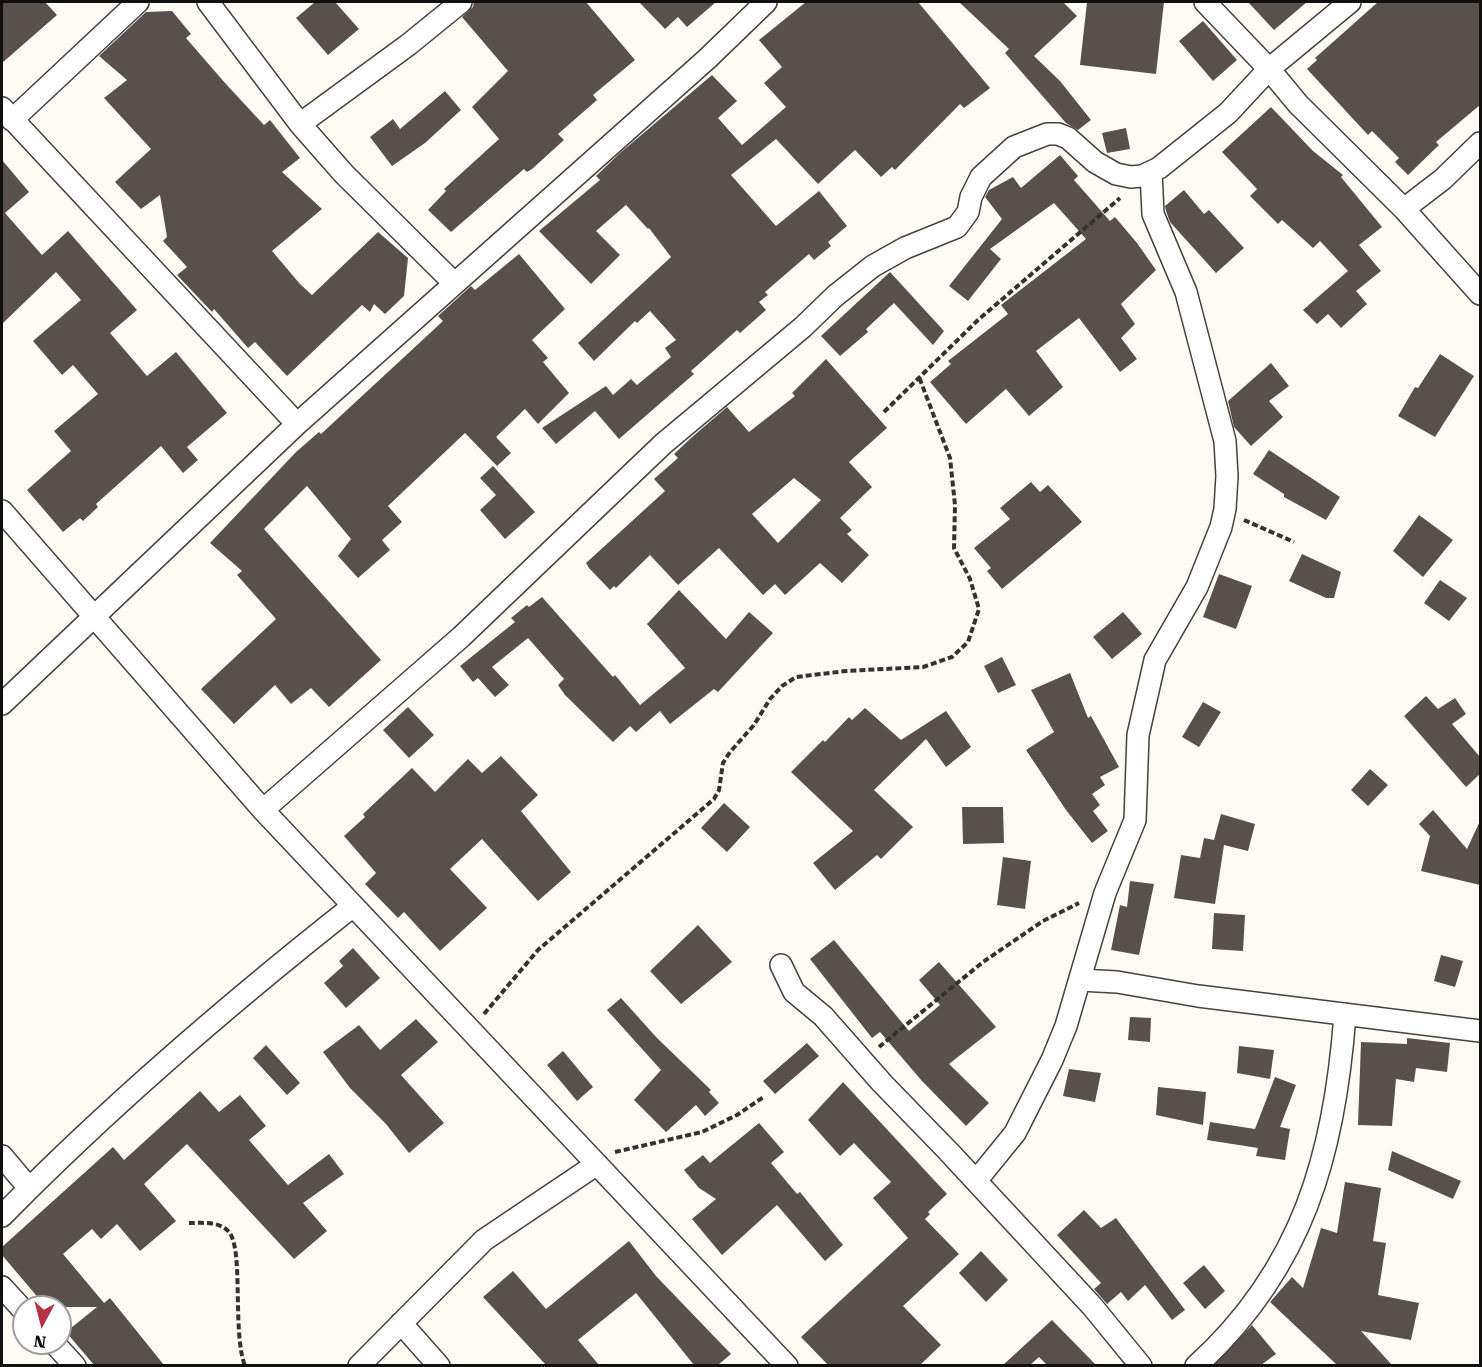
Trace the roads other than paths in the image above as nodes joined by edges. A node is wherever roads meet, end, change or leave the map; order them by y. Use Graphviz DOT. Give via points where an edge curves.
graph roads {
  1 [pos="138,2"];
  2 [pos="208,2"];
  3 [pos="461,2"];
  4 [pos="766,2"];
  5 [pos="1205,2"];
  6 [pos="1350,2"];
  7 [pos="1269,69"];
  8 [pos="7,114"];
  9 [pos="300,124"];
  10 [pos="1480,143"];
  11 [pos="1146,174"];
  12 [pos="1404,209"];
  13 [pos="454,283"];
  14 [pos="1480,294"];
  15 [pos="297,424"];
  16 [pos="2,511"];
  17 [pos="93,615"];
  18 [pos="2,704"];
  19 [pos="263,810"];
  20 [pos="353,906"];
  21 [pos="781,965"];
  22 [pos="1080,980"];
  23 [pos="1345,1014"];
  24 [pos="1480,1032"];
  25 [pos="2,1156"];
  26 [pos="597,1164"];
  27 [pos="976,1181"];
  28 [pos="29,1188"];
  29 [pos="2,1216"];
  30 [pos="401,1323"];
  31 [pos="359,1365"];
  32 [pos="439,1365"];
  33 [pos="787,1365"];
  34 [pos="1141,1365"];
  35 [pos="1196,1365"];
  1 -- 8 [label="street"];
  2 -- 9 [label="street"];
  3 -- 9 [label="street"];
  4 -- 13 [label="street"];
  5 -- 7 [label="street"];
  6 -- 7 [label="street"];
  7 -- 11 [label="street" via="1228,113 1160,168"];
  7 -- 12 [label="street" via="1298,104"];
  8 -- 15 [label="street"];
  9 -- 13 [label="street" via="344,174"];
  10 -- 12 [label="street"];
  11 -- 19 [label="street" via="1116,174 1058,134 1047,134 1014,147 981,177 968,212 957,227 873,266 835,296 663,444 461,637"];
  11 -- 22 [label="street" via="1153,214 1186,292 1226,441 1225,509 1197,587 1155,660 1138,735 1136,820 1105,893"];
  12 -- 14 [label="street"];
  13 -- 15 [label="street"];
  15 -- 17 [label="street"];
  16 -- 17 [label="street"];
  17 -- 18 [label="street"];
  17 -- 19 [label="street"];
  19 -- 20 [label="street"];
  20 -- 26 [label="street"];
  20 -- 28 [label="street" via="235,1000 135,1087"];
  21 -- 27 [label="street" via="794,992 824,1016"];
  22 -- 23 [label="street"];
  22 -- 27 [label="street" via="1066,1026 1031,1103 1014,1133"];
  23 -- 24 [label="street"];
  23 -- 35 [label="street" via="1330,1133 1292,1244 1276,1273"];
  25 -- 28 [label="street"];
  26 -- 30 [label="street" via="484,1240"];
  26 -- 33 [label="street"];
  27 -- 34 [label="street" via="1092,1305"];
  28 -- 29 [label="street"];
  30 -- 31 [label="street"];
  30 -- 32 [label="street"];
}
